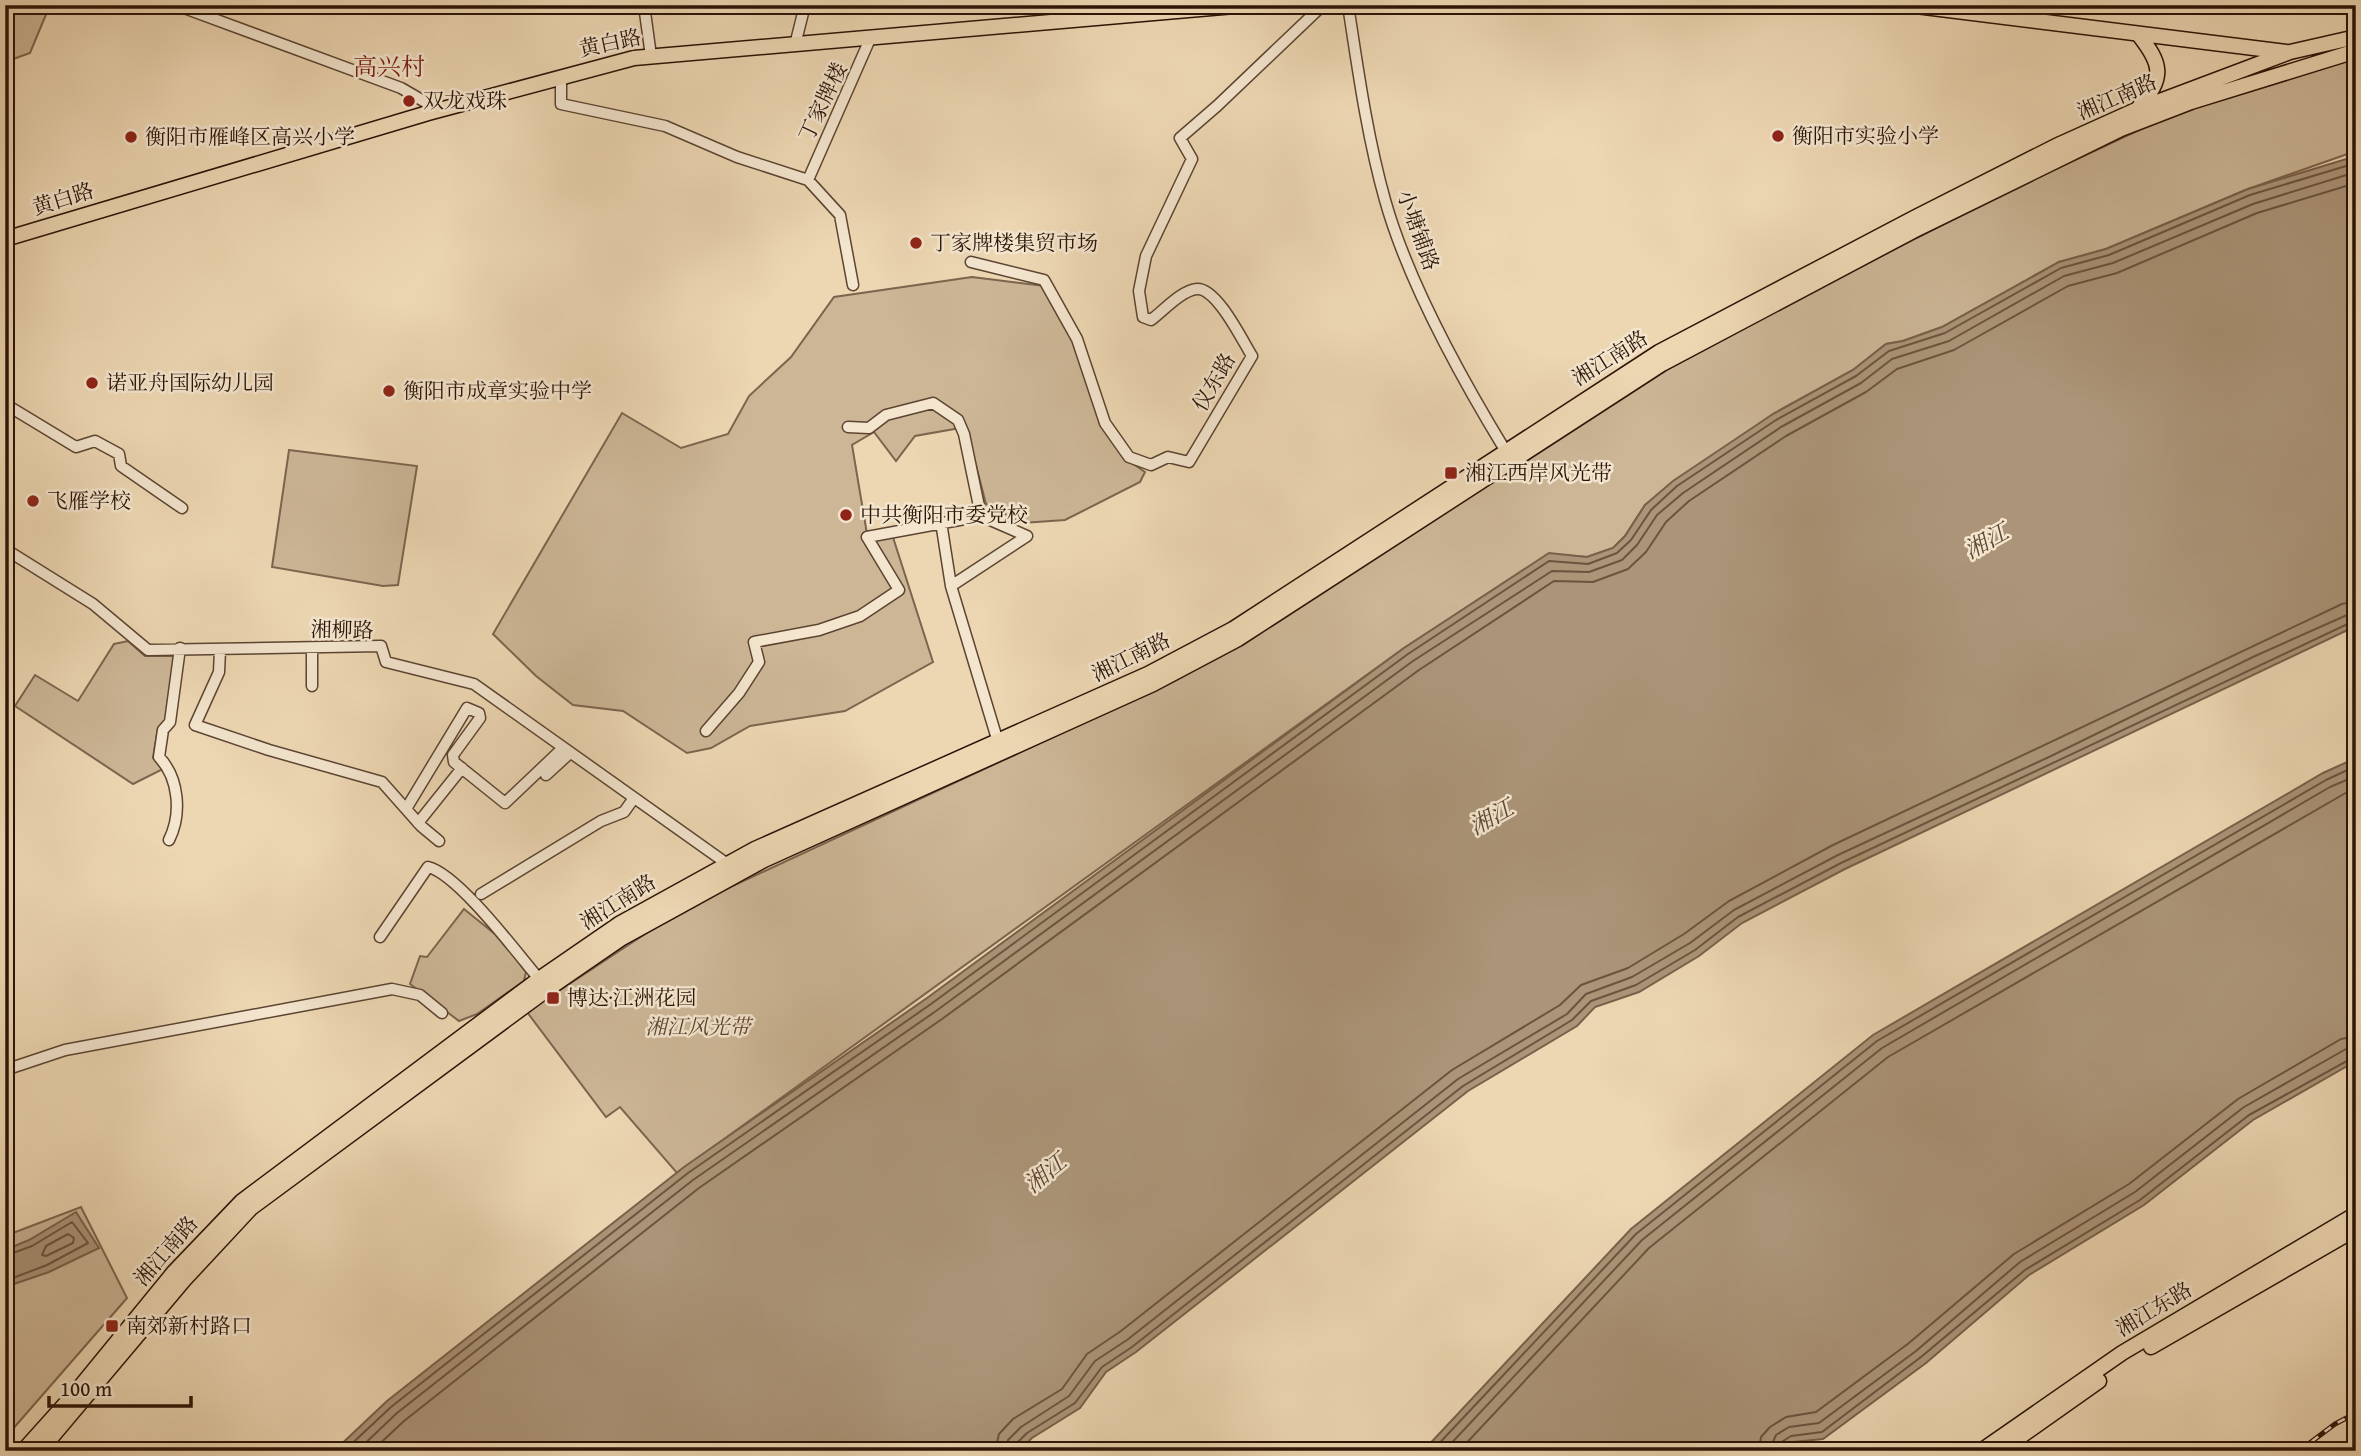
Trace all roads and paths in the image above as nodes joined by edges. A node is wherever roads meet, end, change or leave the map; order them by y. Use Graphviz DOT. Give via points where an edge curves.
graph roads {
  1 [pos="176,5"];
  2 [pos="643,5"];
  3 [pos="805,5"];
  4 [pos="1246,5"];
  5 [pos="1323,5"];
  6 [pos="1348,5"];
  7 [pos="1908,5"];
  8 [pos="2138,34"];
  9 [pos="2356,37"];
  10 [pos="870,39"];
  11 [pos="796,45"];
  12 [pos="2356,51"];
  13 [pos="2290,52"];
  14 [pos="652,55"];
  15 [pos="2309,64"];
  16 [pos="561,76"];
  17 [pos="439,110"];
  18 [pos="2136,110"];
  19 [pos="808,180"];
  20 [pos="5,239"];
  21 [pos="971,262"];
  22 [pos="853,285"];
  23 [pos="5,404"];
  24 [pos="848,427"];
  25 [pos="1505,450"];
  26 [pos="182,508"];
  27 [pos="981,516"];
  28 [pos="941,522"];
  29 [pos="5,550"];
  30 [pos="951,586"];
  31 [pos="180,648"];
  32 [pos="312,648"];
  33 [pos="220,650"];
  34 [pos="312,687"];
  35 [pos="706,731"];
  36 [pos="998,741"];
  37 [pos="566,751"];
  38 [pos="462,768"];
  39 [pos="634,798"];
  40 [pos="406,809"];
  41 [pos="418,823"];
  42 [pos="169,840"];
  43 [pos="439,841"];
  44 [pos="726,863"];
  45 [pos="481,894"];
  46 [pos="380,937"];
  47 [pos="539,979"];
  48 [pos="442,1013"];
  49 [pos="5,1070"];
  50 [pos="2356,1214"];
  51 [pos="2356,1229"];
  52 [pos="23,1451"];
  53 [pos="40,1451"];
  54 [pos="1981,1451"];
  55 [pos="2000,1451"];
  1 -- 17 [label="street" via="401,88"];
  2 -- 14 [label="street"];
  3 -- 11 [label="street"];
  4 -- 10 [label="main road, 黄白路"];
  5 -- 21 [label="street, 仪东路" via="1180,138 1192,159 1146,256 1139,291 1143,317 1151,320 1185,293 1206,290 1252,356 1189,462 1168,457 1151,465 1129,457 1105,423 1077,339 1044,280"];
  6 -- 25 [label="street, 小塘铺路" via="1366,124 1385,201 1410,270"];
  7 -- 8 [label="main road"];
  8 -- 13 [label="main road"];
  8 -- 18 [label="main road" via="2154,54 2158,69 2153,90"];
  9 -- 13 [label="main road, 湘江南路"];
  10 -- 11 [label="main road, 黄白路"];
  10 -- 19 [label="street, 丁家牌楼"];
  11 -- 14 [label="main road, 黄白路"];
  12 -- 15 [label="main road, 湘江南路"];
  13 -- 15 [label="main road"];
  13 -- 18 [label="main road, 湘江南路"];
  14 -- 16 [label="main road, 黄白路"];
  15 -- 53 [label="main road, 湘江南路" via="2121,130 1913,231 1662,364 1238,639 1153,684 764,860 622,938 251,1208"];
  16 -- 17 [label="main road, 黄白路"];
  16 -- 19 [label="street" via="561,104 665,126 737,157"];
  17 -- 20 [label="main road, 黄白路"];
  18 -- 25 [label="main road, 湘江南路" via="2044,152 1659,352"];
  19 -- 22 [label="street" via="840,215"];
  23 -- 26 [label="street" via="76,447 95,441 119,454 121,466"];
  24 -- 27 [label="street" via="869,428 886,415 933,403 961,427"];
  25 -- 36 [label="main road, 湘江南路" via="1233,629 1148,674"];
  27 -- 28 [label="street"];
  27 -- 30 [label="street" via="1027,536"];
  28 -- 30 [label="street"];
  28 -- 35 [label="street" via="867,537 899,590 860,616 819,630 754,642 759,662"];
  29 -- 31 [label="street, 湘柳路" via="93,604 148,650"];
  30 -- 36 [label="street"];
  31 -- 33 [label="street, 湘柳路"];
  31 -- 42 [label="street" via="170,722 163,730 159,757 168,767 177,803 176,827"];
  32 -- 33 [label="street, 湘柳路"];
  32 -- 34 [label="street"];
  32 -- 37 [label="street, 湘柳路" via="381,646 386,662 474,684"];
  33 -- 40 [label="street" via="219,673 195,725 382,782"];
  36 -- 44 [label="main road, 湘江南路"];
  37 -- 38 [label="street" via="505,803"];
  37 -- 39 [label="street, 湘柳路"];
  38 -- 40 [label="street" via="453,755 481,715 470,707"];
  38 -- 41 [label="street"];
  39 -- 44 [label="street, 湘柳路"];
  39 -- 45 [label="street" via="624,812 601,821"];
  40 -- 41 [label="street"];
  41 -- 43 [label="street"];
  44 -- 47 [label="main road, 湘江南路" via="619,924"];
  46 -- 47 [label="street" via="428,867 437,869"];
  47 -- 52 [label="main road, 湘江南路" via="242,1201 174,1272"];
  48 -- 49 [label="street" via="420,995 392,989 65,1050"];
  50 -- 54 [label="main road, 湘江东路" via="2122,1353"];
  51 -- 55 [label="main road, 湘江东路" via="2129,1359"];
}
